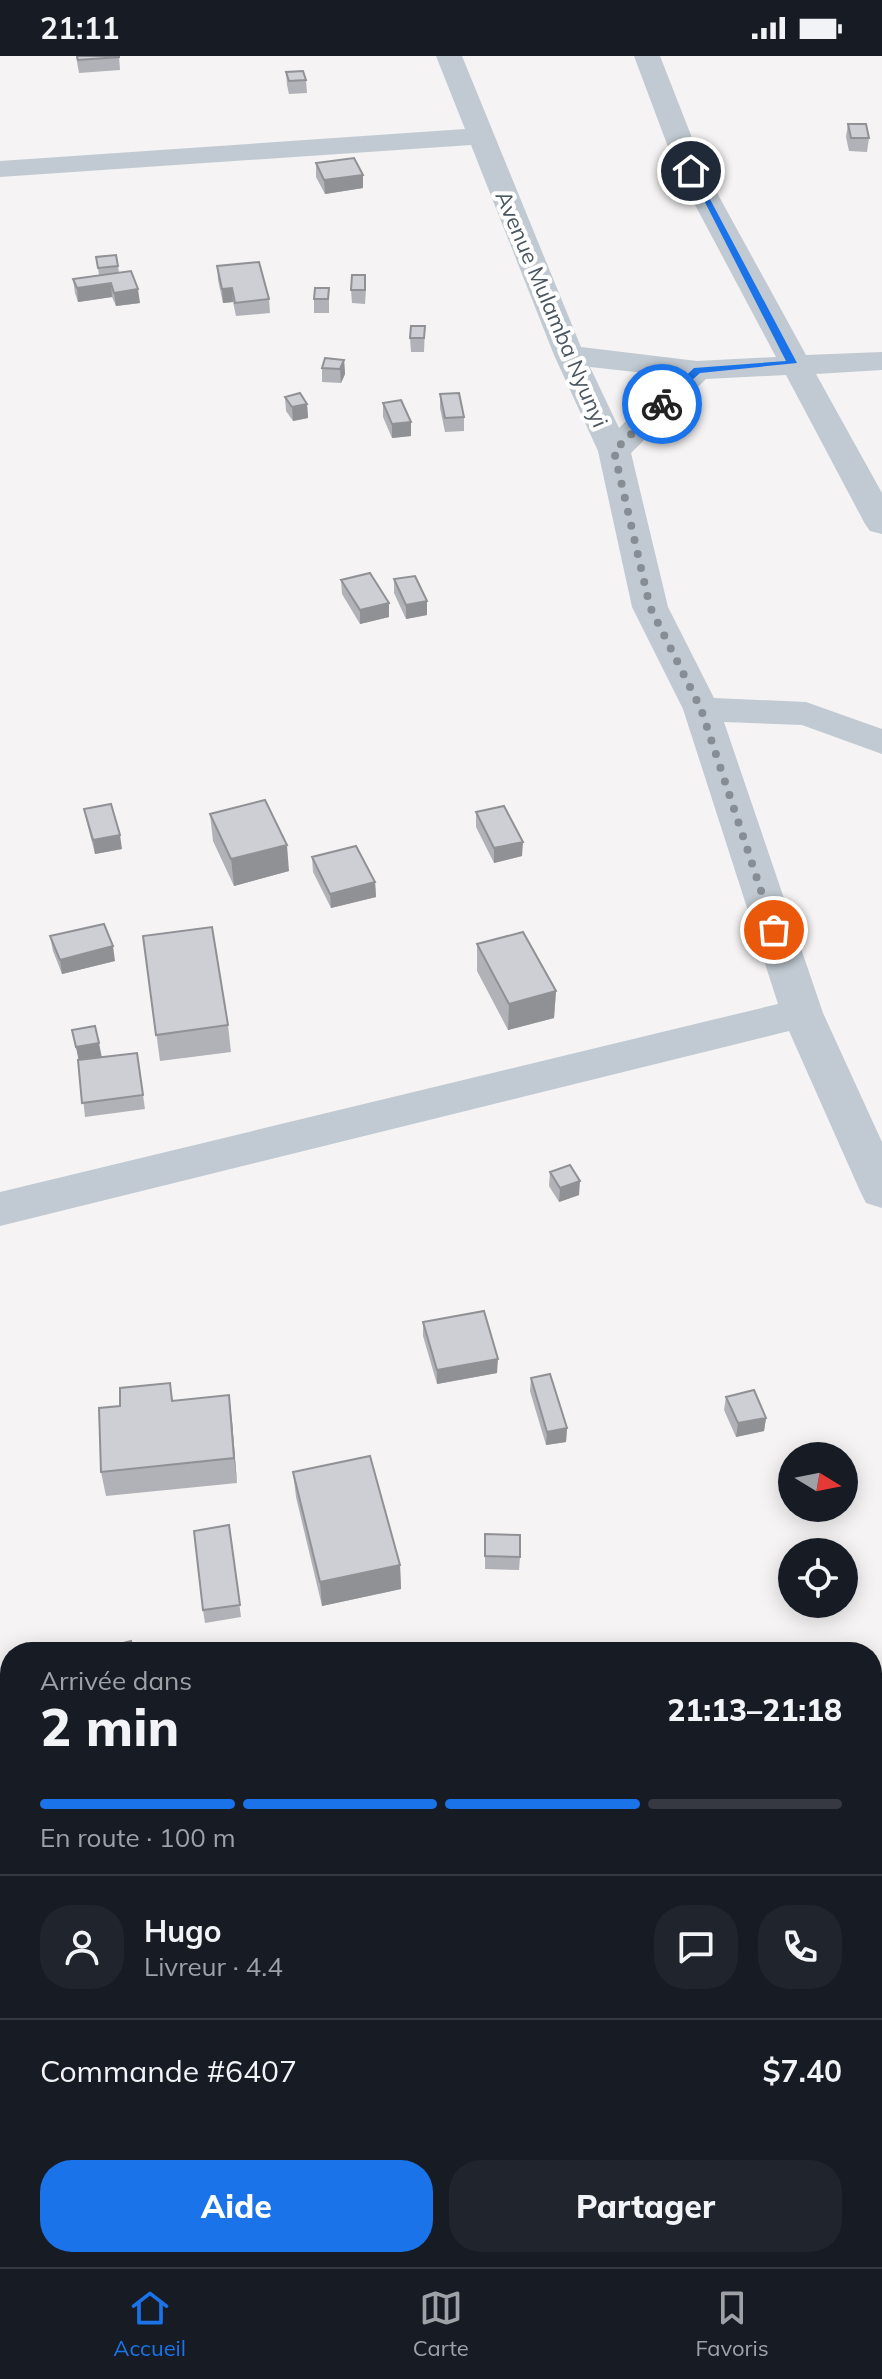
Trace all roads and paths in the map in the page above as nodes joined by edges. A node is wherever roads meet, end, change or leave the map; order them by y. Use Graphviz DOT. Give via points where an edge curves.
graph roads {
  1 [pos="449,56"];
  2 [pos="647,56"];
  3 [pos="479,136"];
  4 [pos="0,169"];
  5 [pos="569,355"];
  6 [pos="882,361"];
  7 [pos="792,363"];
  8 [pos="697,370"];
  9 [pos="614,451"];
  10 [pos="882,524"];
  11 [pos="701,709"];
  12 [pos="882,742"];
  13 [pos="802,1013"];
  14 [pos="882,1191"];
  15 [pos="0,1209"];
  1 -- 3 [label="street, Avenue Mulamba Nyunyi"];
  2 -- 7 [label="street" via="691,171"];
  3 -- 4 [label="street"];
  3 -- 5 [label="street, Avenue Mulamba Nyunyi"];
  5 -- 8 [label="street"];
  5 -- 9 [label="street, Avenue Mulamba Nyunyi"];
  6 -- 7 [label="street"];
  7 -- 8 [label="street"];
  7 -- 10 [label="street"];
  8 -- 9 [label="street"];
  9 -- 11 [label="street, Avenue Mulamba Nyunyi" via="650,607"];
  11 -- 12 [label="street" via="806,714"];
  11 -- 13 [label="street, Avenue Mulamba Nyunyi"];
  13 -- 14 [label="street, Avenue Mulamba Nyunyi"];
  13 -- 15 [label="street"];
}
